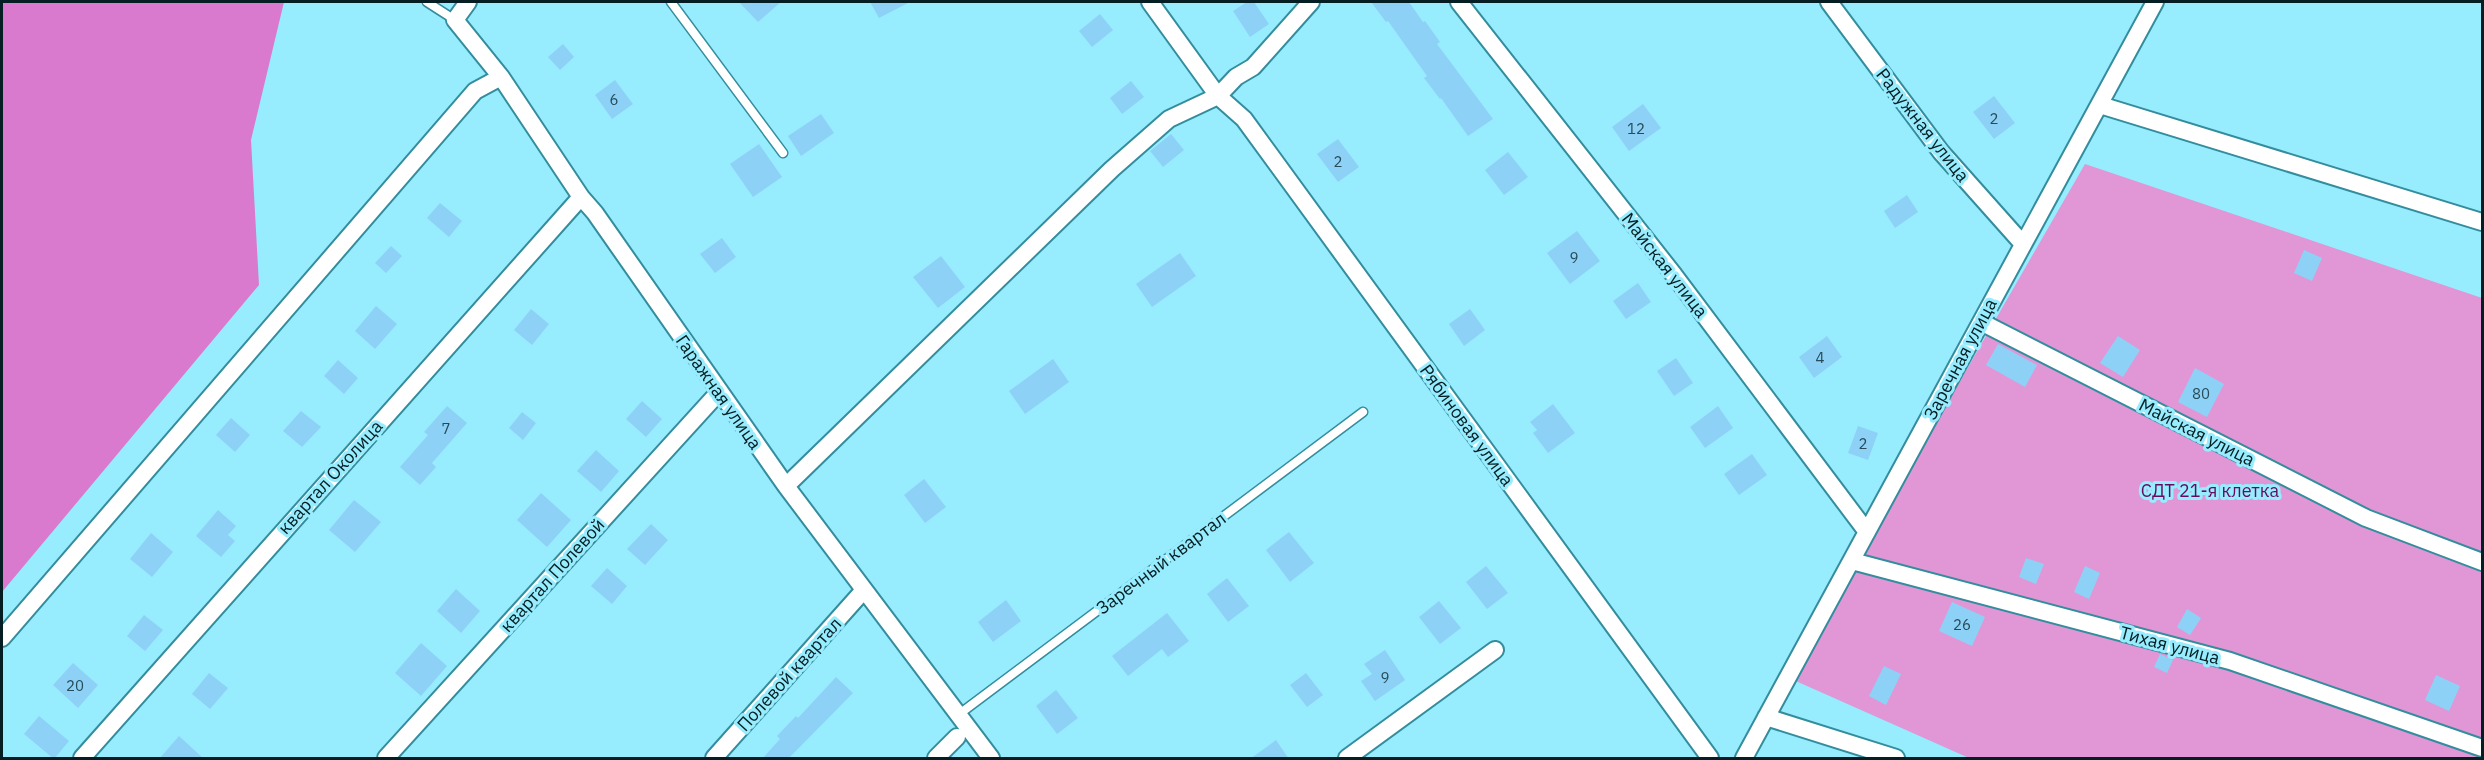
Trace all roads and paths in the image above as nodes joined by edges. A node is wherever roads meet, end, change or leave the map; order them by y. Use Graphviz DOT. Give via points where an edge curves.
graph roads {
  1 [pos="427,2"];
  2 [pos="468,2"];
  3 [pos="671,2"];
  4 [pos="1150,2"];
  5 [pos="1311,2"];
  6 [pos="1459,2"];
  7 [pos="1829,2"];
  8 [pos="2150,4"];
  9 [pos="455,20"];
  10 [pos="501,77"];
  11 [pos="1218,96"];
  12 [pos="2100,105"];
  13 [pos="783,153"];
  14 [pos="580,197"];
  15 [pos="2482,222"];
  16 [pos="2022,243"];
  17 [pos="1981,322"];
  18 [pos="719,392"];
  19 [pos="1363,411"];
  20 [pos="786,486"];
  21 [pos="1867,532"];
  22 [pos="1852,561"];
  23 [pos="2482,562"];
  24 [pos="864,590"];
  25 [pos="2,638"];
  26 [pos="1495,650"];
  27 [pos="958,714"];
  28 [pos="1767,717"];
  29 [pos="957,736"];
  30 [pos="2482,748"];
  31 [pos="82,759"];
  32 [pos="386,759"];
  33 [pos="714,759"];
  34 [pos="936,759"];
  35 [pos="991,759"];
  36 [pos="1347,759"];
  37 [pos="1710,759"];
  38 [pos="1744,759"];
  39 [pos="1896,759"];
  1 -- 9 [label="lane"];
  2 -- 9 [label="street"];
  3 -- 13 [label="lane"];
  4 -- 11 [label="street, Рябиновая улица"];
  5 -- 11 [label="street" via="1253,67 1236,77"];
  6 -- 21 [label="street, Майская улица" via="1674,275"];
  7 -- 16 [label="street, Радужная улица" via="1941,153"];
  8 -- 12 [label="street, Заречная улица"];
  9 -- 10 [label="street, Гаражная улица"];
  10 -- 14 [label="street, Гаражная улица"];
  10 -- 25 [label="street" via="475,91"];
  11 -- 20 [label="street" via="1169,119 1112,169"];
  11 -- 37 [label="street, Рябиновая улица" via="1244,119"];
  12 -- 15 [label="street"];
  12 -- 16 [label="street, Заречная улица"];
  14 -- 18 [label="street, Гаражная улица"];
  14 -- 31 [label="street, квартал Околица"];
  16 -- 17 [label="street, Заречная улица"];
  17 -- 21 [label="street, Заречная улица"];
  17 -- 23 [label="street, Майская улица" via="2366,518"];
  18 -- 20 [label="street, Гаражная улица"];
  18 -- 32 [label="street, квартал Полевой"];
  19 -- 27 [label="lane, Заречный квартал"];
  20 -- 24 [label="street, Гаражная улица"];
  21 -- 22 [label="street, Заречная улица"];
  22 -- 28 [label="street, Заречная улица"];
  22 -- 30 [label="street, Тихая улица" via="2230,661"];
  24 -- 27 [label="street, Гаражная улица"];
  24 -- 33 [label="street, Полевой квартал"];
  26 -- 36 [label="street"];
  27 -- 35 [label="street, Гаражная улица"];
  28 -- 38 [label="street, Заречная улица"];
  28 -- 39 [label="street"];
  29 -- 34 [label="street"];
}
